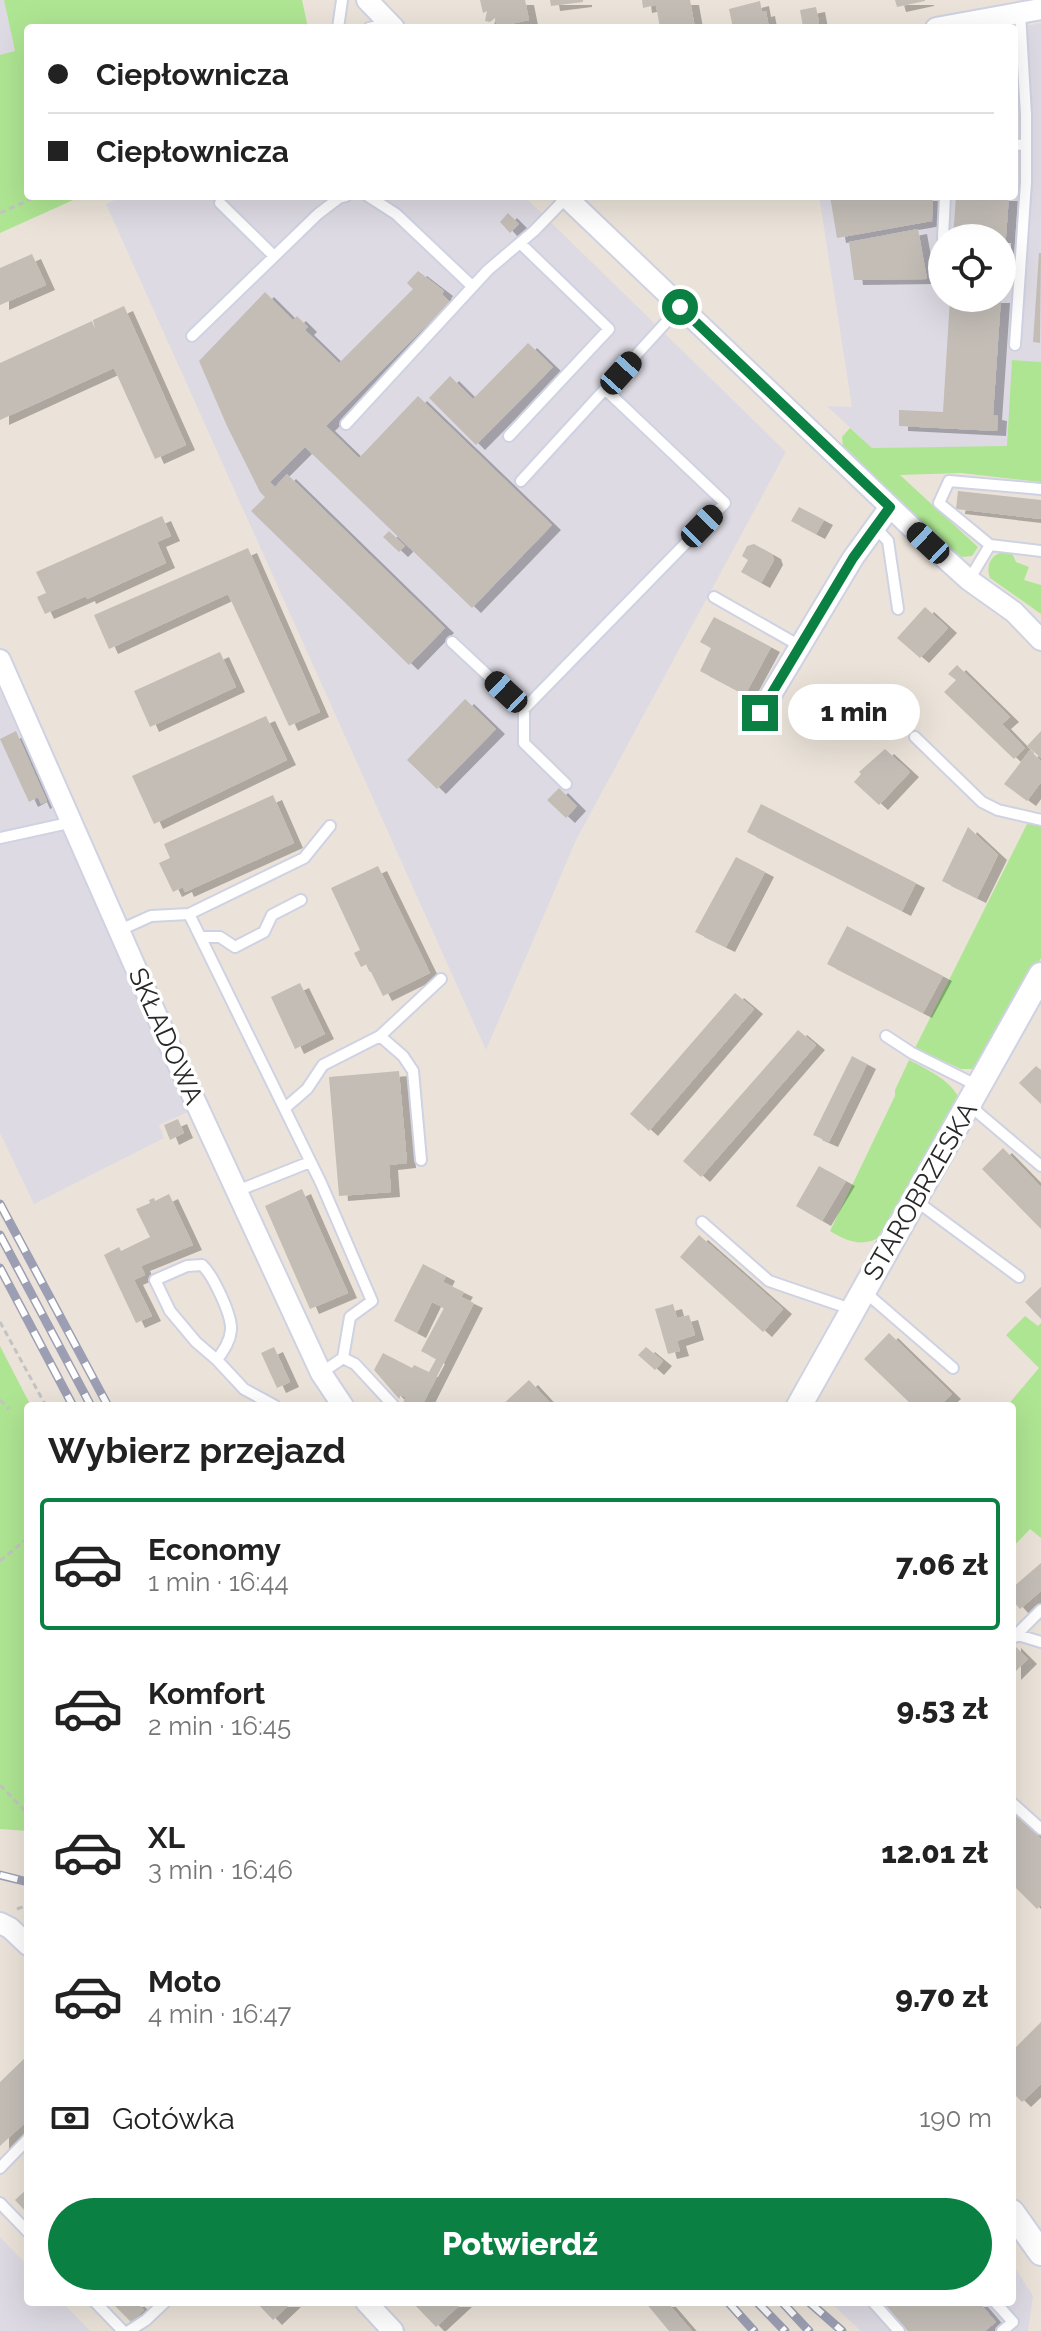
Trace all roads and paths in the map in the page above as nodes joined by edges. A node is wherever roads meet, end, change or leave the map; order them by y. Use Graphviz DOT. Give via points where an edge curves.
graph roads {
  1 [pos="342,0"];
  2 [pos="374,2"];
  3 [pos="1041,9"];
  4 [pos="1020,13"];
  5 [pos="339,24"];
  6 [pos="389,24"];
  7 [pos="958,24"];
  8 [pos="1026,144"];
  9 [pos="1018,145"];
  10 [pos="29,200"];
  11 [pos="336,200"];
  12 [pos="374,200"];
  13 [pos="562,200"];
  14 [pos="568,200"];
  15 [pos="945,200"];
  16 [pos="220,203"];
  17 [pos="0,213"];
  18 [pos="944,224"];
  19 [pos="520,243"];
  20 [pos="274,256"];
  21 [pos="472,286"];
  22 [pos="680,307"];
  23 [pos="192,336"];
  24 [pos="1015,345"];
  25 [pos="606,390"];
  26 [pos="346,424"];
  27 [pos="509,436"];
  28 [pos="521,481"];
  29 [pos="1041,489"];
  30 [pos="890,507"];
  31 [pos="874,526"];
  32 [pos="990,545"];
  33 [pos="1041,551"];
  34 [pos="969,580"];
  35 [pos="714,597"];
  36 [pos="898,609"];
  37 [pos="1014,612"];
  38 [pos="1041,623"];
  39 [pos="1041,640"];
  40 [pos="452,642"];
  41 [pos="800,646"];
  42 [pos="0,660"];
  43 [pos="524,709"];
  44 [pos="760,713"];
  45 [pos="915,737"];
  46 [pos="566,784"];
  47 [pos="1041,820"];
  48 [pos="73,822"];
  49 [pos="330,826"];
  50 [pos="1,835"];
  51 [pos="301,900"];
  52 [pos="189,914"];
  53 [pos="120,930"];
  54 [pos="201,937"];
  55 [pos="1041,975"];
  56 [pos="441,979"];
  57 [pos="380,1036"];
  58 [pos="886,1036"];
  59 [pos="974,1096"];
  60 [pos="285,1108"];
  61 [pos="421,1160"];
  62 [pos="310,1162"];
  63 [pos="1041,1166"];
  64 [pos="237,1191"];
  65 [pos="915,1200"];
  66 [pos="702,1222"];
  67 [pos="1019,1277"];
  68 [pos="858,1300"];
  69 [pos="0,1322"];
  70 [pos="343,1358"];
  71 [pos="217,1360"];
  72 [pos="953,1368"];
  73 [pos="321,1373"];
  74 [pos="0,1400"];
  75 [pos="44,1402"];
  76 [pos="268,1402"];
  77 [pos="336,1402"];
  78 [pos="390,1402"];
  79 [pos="801,1402"];
  80 [pos="9,1409"];
  81 [pos="24,1541"];
  82 [pos="0,1561"];
  83 [pos="1041,1610"];
  84 [pos="1016,1636"];
  85 [pos="1016,1637"];
  86 [pos="1041,1642"];
  87 [pos="0,1785"];
  88 [pos="1016,1807"];
  89 [pos="24,1810"];
  90 [pos="1041,1829"];
  91 [pos="0,1923"];
  92 [pos="24,1942"];
  93 [pos="24,2143"];
  94 [pos="0,2168"];
  95 [pos="0,2203"];
  96 [pos="1016,2218"];
  97 [pos="24,2228"];
  98 [pos="1041,2253"];
  99 [pos="99,2306"];
  100 [pos="161,2306"];
  101 [pos="370,2306"];
  102 [pos="877,2306"];
  103 [pos="999,2306"];
  104 [pos="123,2331"];
  105 [pos="129,2331"];
  106 [pos="393,2331"];
  107 [pos="899,2331"];
  108 [pos="1002,2331"];
  1 -- 5 [label="lane"];
  2 -- 6 [label="street"];
  3 -- 4 [label="street"];
  4 -- 7 [label="street"];
  4 -- 8 [label="lane"];
  8 -- 9 [label="lane"];
  8 -- 24 [label="lane"];
  10 -- 17 [label="path"];
  11 -- 20 [label="lane"];
  12 -- 21 [label="lane"];
  13 -- 19 [label="lane"];
  14 -- 22 [label="street"];
  15 -- 18 [label="lane"];
  16 -- 20 [label="lane"];
  19 -- 21 [label="lane"];
  19 -- 27 [label="lane" via="609,329"];
  20 -- 23 [label="lane"];
  21 -- 26 [label="lane"];
  22 -- 25 [label="lane"];
  22 -- 30 [label="street"];
  25 -- 28 [label="lane"];
  25 -- 43 [label="lane" via="725,503"];
  29 -- 32 [label="lane" via="949,481 939,503"];
  30 -- 31 [label="street"];
  30 -- 34 [label="street"];
  31 -- 36 [label="lane" via="888,541"];
  31 -- 41 [label="street"];
  32 -- 33 [label="lane"];
  32 -- 34 [label="lane"];
  34 -- 37 [label="street"];
  35 -- 41 [label="lane"];
  37 -- 38 [label="street"];
  37 -- 39 [label="street"];
  40 -- 43 [label="lane"];
  41 -- 44 [label="street"];
  42 -- 48 [label="street, SKŁADOWA"];
  43 -- 46 [label="lane" via="524,743"];
  45 -- 47 [label="lane" via="982,802"];
  48 -- 50 [label="lane"];
  48 -- 53 [label="street, SKŁADOWA"];
  49 -- 52 [label="lane" via="304,858"];
  51 -- 54 [label="lane" via="272,915 264,932 235,947 220,937"];
  52 -- 53 [label="lane" via="151,916"];
  52 -- 54 [label="lane"];
  53 -- 64 [label="street, SKŁADOWA"];
  54 -- 60 [label="lane"];
  55 -- 59 [label="street, STAROBRZESKA"];
  56 -- 57 [label="lane"];
  57 -- 60 [label="lane" via="323,1065"];
  57 -- 61 [label="lane" via="413,1071"];
  58 -- 59 [label="lane"];
  59 -- 63 [label="lane"];
  59 -- 65 [label="street, STAROBRZESKA"];
  60 -- 62 [label="lane"];
  62 -- 64 [label="lane"];
  62 -- 70 [label="lane" via="372,1301 350,1317"];
  64 -- 73 [label="street, SKŁADOWA"];
  65 -- 67 [label="lane"];
  65 -- 68 [label="street, STAROBRZESKA"];
  66 -- 68 [label="lane" via="769,1281"];
  68 -- 72 [label="lane"];
  68 -- 79 [label="street, STAROBRZESKA"];
  69 -- 75 [label="path"];
  70 -- 73 [label="lane"];
  70 -- 78 [label="lane"];
  71 -- 71 [label="lane" via="231,1328 210,1273 202,1265 187,1266 155,1280 170,1311"];
  71 -- 76 [label="lane" via="244,1389"];
  73 -- 77 [label="street, SKŁADOWA"];
  74 -- 80 [label="path"];
  81 -- 82 [label="path"];
  83 -- 84 [label="lane"];
  85 -- 86 [label="lane"];
  87 -- 89 [label="path"];
  88 -- 90 [label="lane"];
  91 -- 92 [label="street"];
  93 -- 94 [label="lane"];
  95 -- 97 [label="lane"];
  96 -- 98 [label="street"];
  99 -- 104 [label="lane"];
  100 -- 105 [label="lane"];
  101 -- 106 [label="street"];
  102 -- 107 [label="lane"];
  103 -- 108 [label="lane" via="1013,2322"];
}
